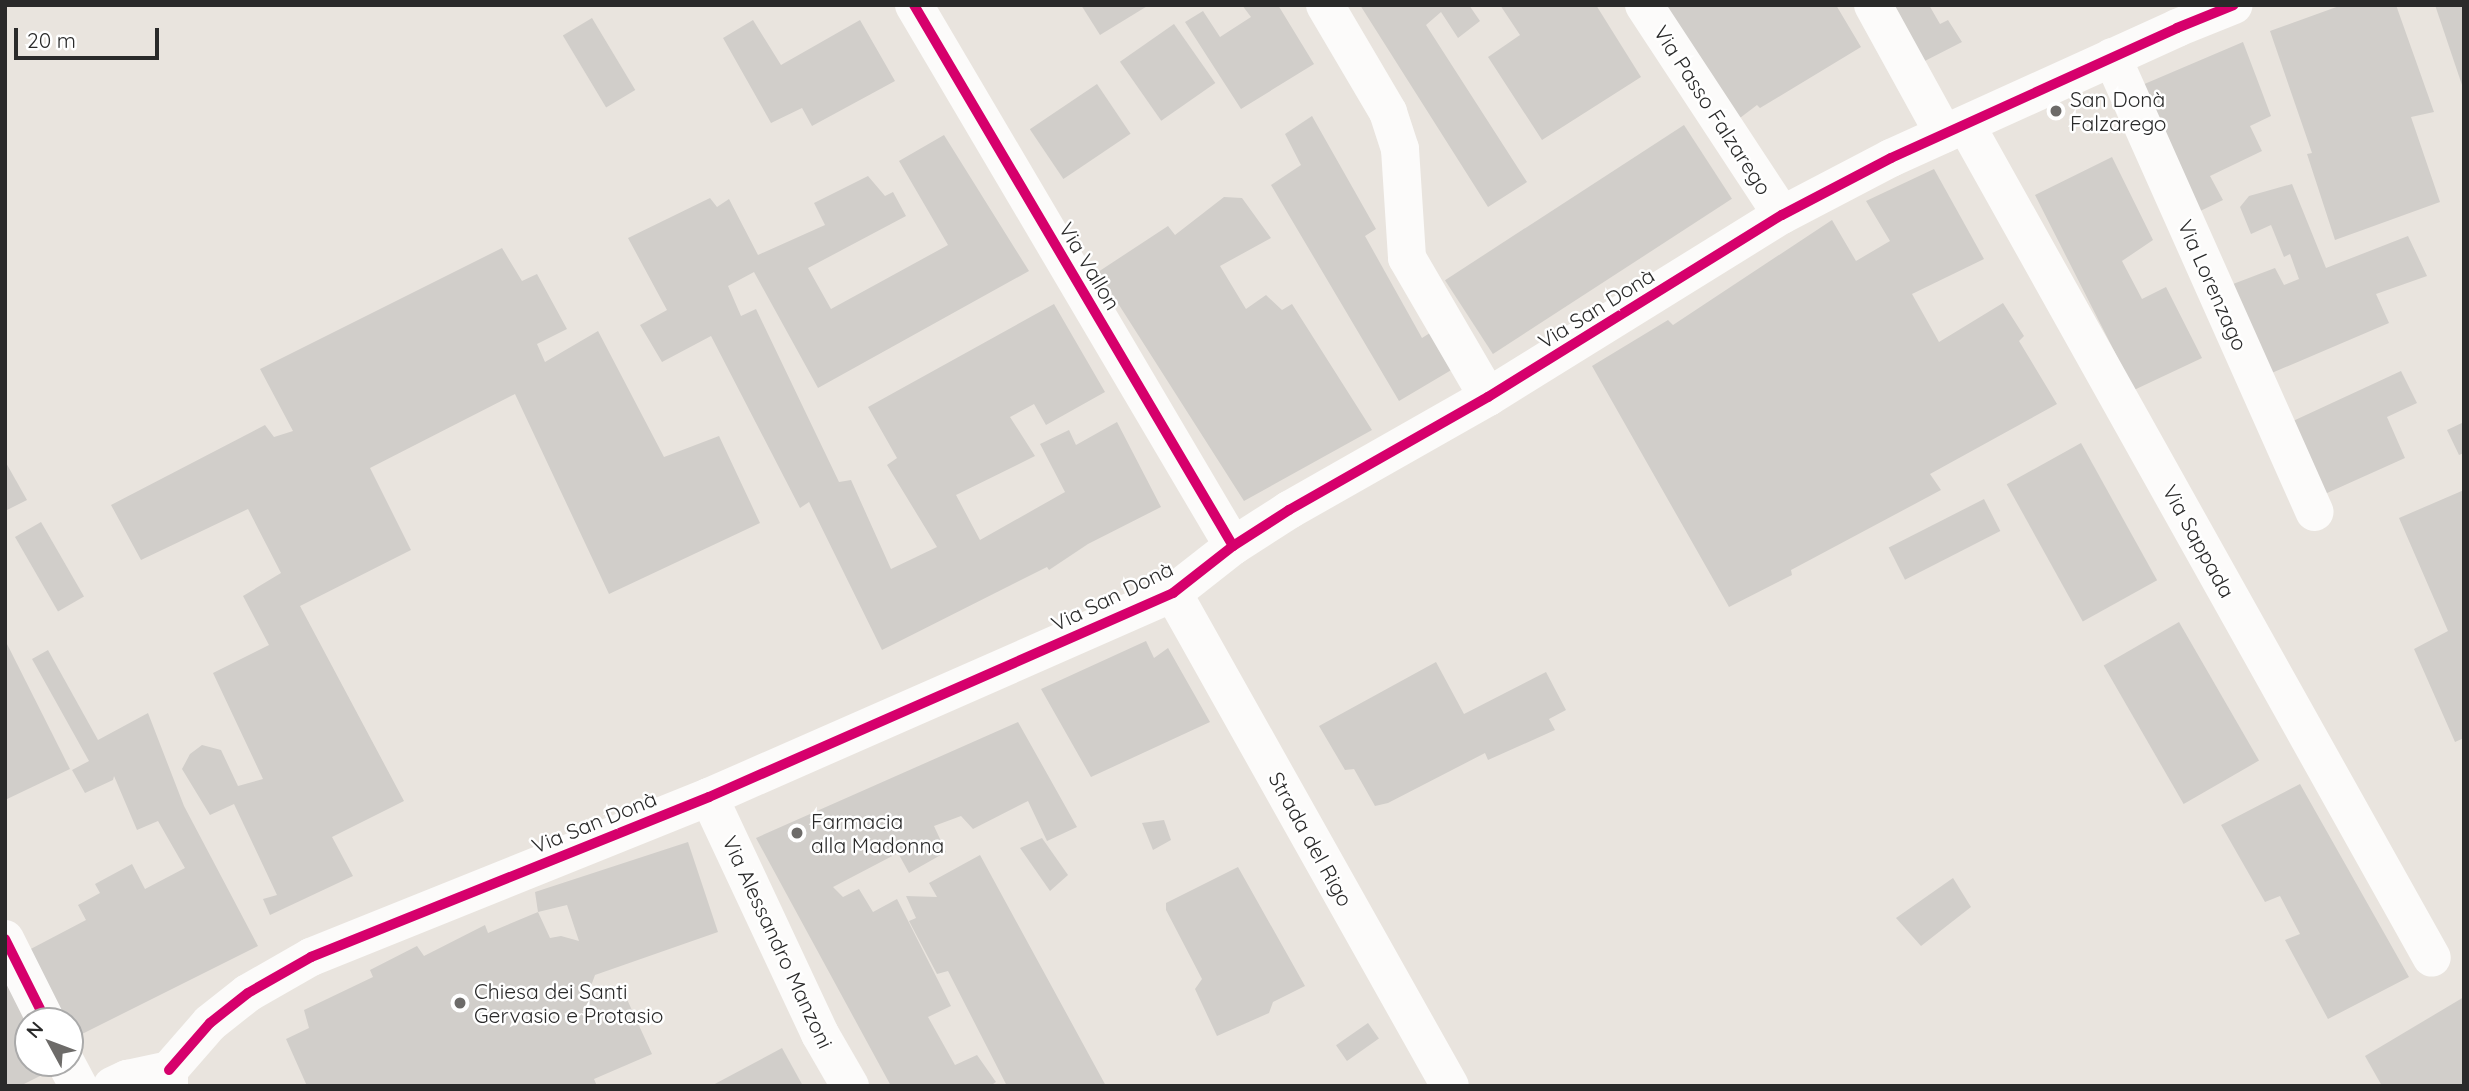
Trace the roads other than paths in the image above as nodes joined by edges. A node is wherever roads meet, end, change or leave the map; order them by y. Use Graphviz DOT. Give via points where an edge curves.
graph roads {
  1 [pos="914,5"];
  2 [pos="1325,5"];
  3 [pos="1644,5"];
  4 [pos="1874,5"];
  5 [pos="2234,5"];
  6 [pos="2112,57"];
  7 [pos="1955,130"];
  8 [pos="1782,215"];
  9 [pos="1488,397"];
  10 [pos="2315,512"];
  11 [pos="1233,546"];
  12 [pos="1173,593"];
  13 [pos="709,797"];
  14 [pos="5,939"];
  15 [pos="2432,958"];
  16 [pos="39,1007"];
  17 [pos="169,1078"];
  18 [pos="112,1086"];
  19 [pos="850,1086"];
  20 [pos="1450,1086"];
  1 -- 11 [label="street, Via Vallon"];
  2 -- 9 [label="street" via="1388,111 1400,149 1407,258"];
  3 -- 8 [label="street, Via Passo Falzarego"];
  4 -- 7 [label="street, Via Sappada"];
  5 -- 6 [label="street, Via San Donà"];
  6 -- 7 [label="street, Via San Donà"];
  6 -- 10 [label="street, Via Lorenzago"];
  7 -- 8 [label="street, Via San Donà"];
  7 -- 15 [label="street, Via Sappada"];
  8 -- 9 [label="street, Via San Donà"];
  9 -- 11 [label="street, Via San Donà"];
  11 -- 12 [label="street, Via San Donà"];
  12 -- 13 [label="street, Via San Donà"];
  12 -- 20 [label="street, Strada del Rigo"];
  13 -- 17 [label="street, Via San Donà" via="311,957 248,993 210,1023"];
  13 -- 19 [label="street, Via Alessandro Manzoni" via="820,1034"];
  14 -- 16 [label="street"];
  17 -- 18 [label="street" via="127,1079"];
}
